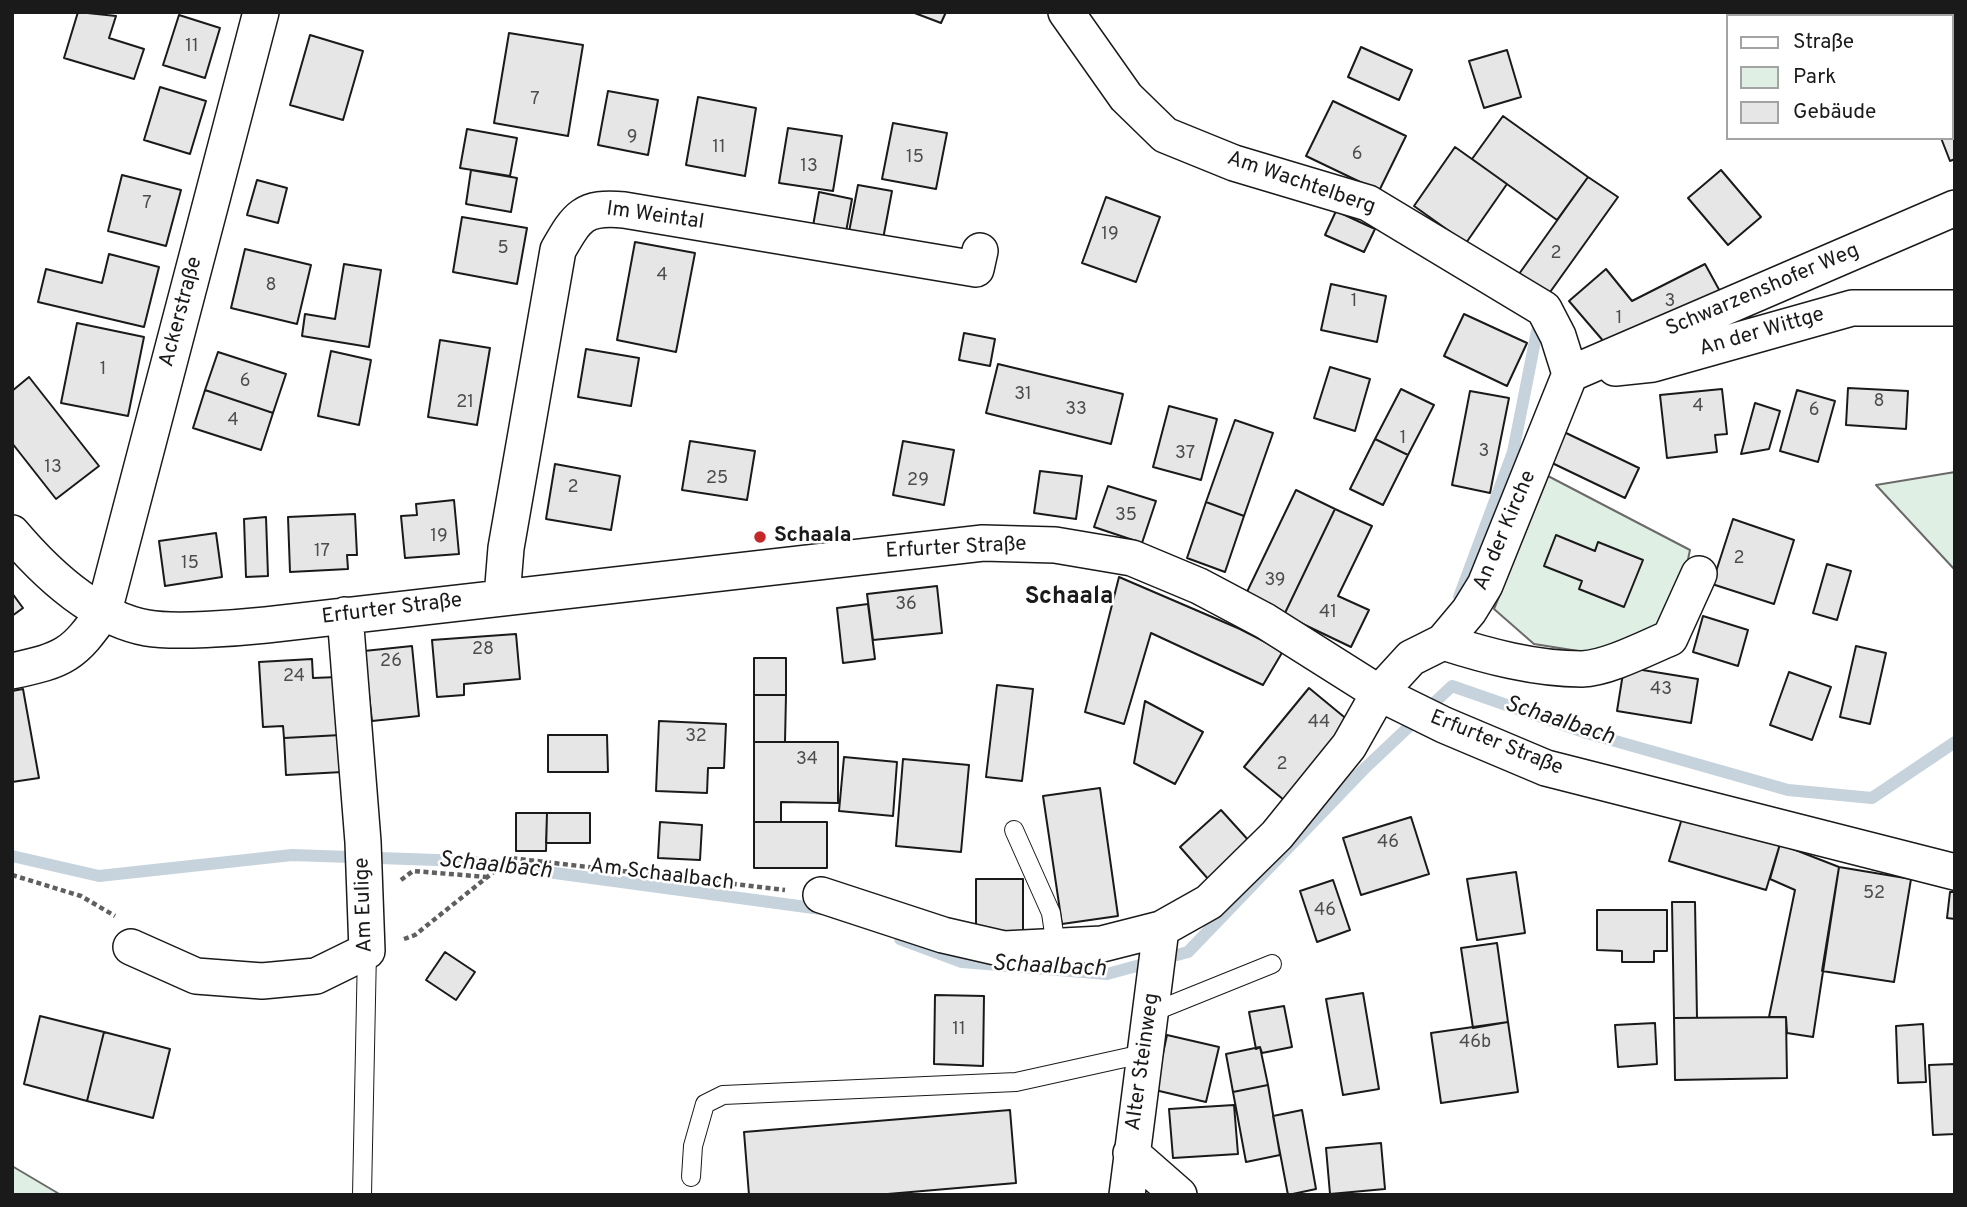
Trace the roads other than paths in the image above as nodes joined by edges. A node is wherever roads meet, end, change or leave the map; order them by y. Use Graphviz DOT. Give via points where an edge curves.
graph roads {
  1 [pos="261,12"];
  2 [pos="1066,12"];
  3 [pos="1955,208"];
  4 [pos="980,251"];
  5 [pos="1955,309"];
  6 [pos="1570,374"];
  7 [pos="12,533"];
  8 [pos="1699,574"];
  9 [pos="502,597"];
  10 [pos="104,611"];
  11 [pos="345,615"];
  12 [pos="1443,642"];
  13 [pos="12,671"];
  14 [pos="1394,700"];
  15 [pos="1014,830"];
  16 [pos="1955,872"];
  17 [pos="821,895"];
  18 [pos="1160,938"];
  19 [pos="131,947"];
  20 [pos="1056,947"];
  21 [pos="367,951"];
  22 [pos="1272,964"];
  23 [pos="1154,1003"];
  24 [pos="1147,1053"];
  25 [pos="1131,1153"];
  26 [pos="691,1177"];
  27 [pos="362,1195"];
  28 [pos="1127,1195"];
  29 [pos="1179,1195"];
  1 -- 10 [label="street, Ackerstraße"];
  2 -- 6 [label="street, Am Wachtelberg" via="1126,97 1166,135 1234,163 1368,203 1544,309"];
  3 -- 6 [label="street, Schwarzenshofer Weg"];
  4 -- 9 [label="street, Im Weintal" via="976,269 624,210 600,208 584,213 558,250 506,548"];
  5 -- 6 [label="street, An der Wittge" via="1852,308 1653,364"];
  6 -- 12 [label="street, An der Kirche" via="1485,585"];
  7 -- 10 [label="street, Erfurter Straße" via="35,560"];
  8 -- 12 [label="street" via="1670,638 1584,669 1497,659"];
  9 -- 11 [label="street, Erfurter Straße"];
  9 -- 14 [label="street, Erfurter Straße" via="956,546 1055,545 1132,558 1199,586"];
  10 -- 11 [label="street, Erfurter Straße" via="147,628 244,627"];
  10 -- 13 [label="street, Ackerstraße" via="72,652"];
  11 -- 21 [label="street, Am Eulige"];
  12 -- 14 [label="street, An der Kirche" via="1411,658"];
  14 -- 16 [label="street, Erfurter Straße" via="1546,768"];
  14 -- 18 [label="street, An der Kirche" via="1349,746 1276,835 1209,902"];
  15 -- 20 [label="lane" via="1051,912"];
  17 -- 20 [label="street" via="943,935 1004,949"];
  18 -- 20 [label="street"];
  18 -- 23 [label="street, Alter Steinweg"];
  19 -- 21 [label="street" via="196,976 262,981 316,976"];
  21 -- 27 [label="lane, Am Eulige"];
  22 -- 23 [label="lane"];
  23 -- 24 [label="street, Alter Steinweg"];
  24 -- 25 [label="street, Alter Steinweg"];
  24 -- 26 [label="lane" via="1016,1082 723,1095 705,1104 693,1146"];
  25 -- 28 [label="street, Alter Steinweg"];
  25 -- 29 [label="street"];
}
